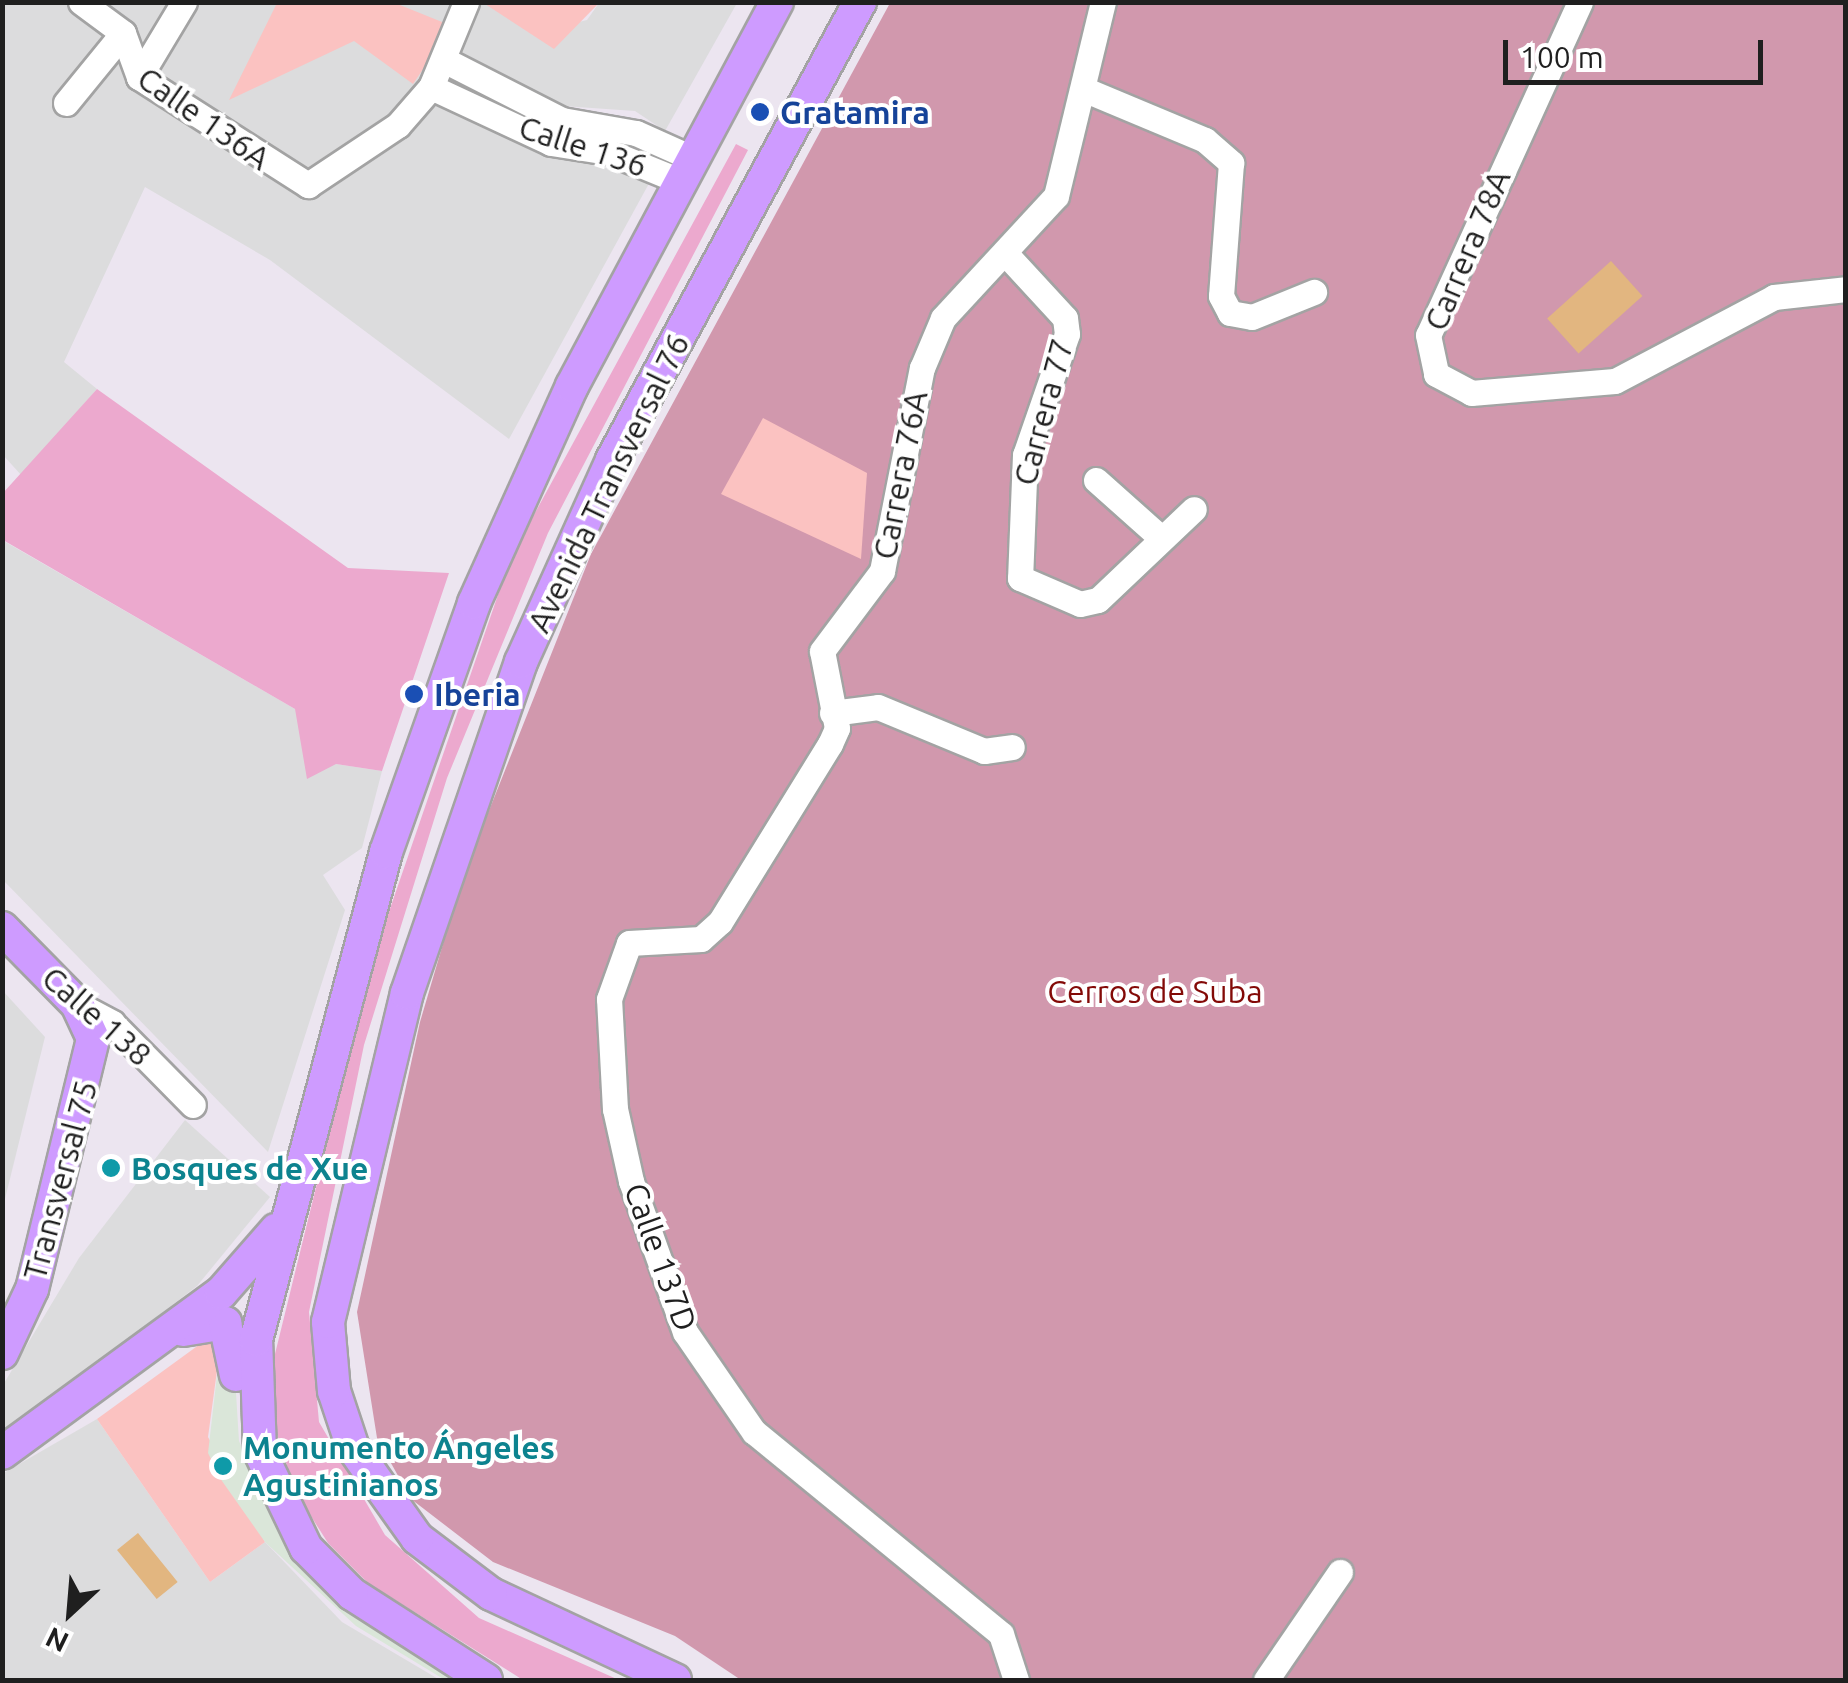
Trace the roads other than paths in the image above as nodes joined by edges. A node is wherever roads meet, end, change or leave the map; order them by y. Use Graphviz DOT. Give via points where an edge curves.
graph roads {
  1 [pos="82,2"];
  2 [pos="184,2"];
  3 [pos="466,2"];
  4 [pos="777,2"];
  5 [pos="860,2"];
  6 [pos="1103,2"];
  7 [pos="1580,2"];
  8 [pos="123,33"];
  9 [pos="448,62"];
  10 [pos="139,77"];
  11 [pos="431,86"];
  12 [pos="1088,91"];
  13 [pos="66,103"];
  14 [pos="516,114"];
  15 [pos="686,170"];
  16 [pos="1005,253"];
  17 [pos="1846,289"];
  18 [pos="1314,292"];
  19 [pos="1096,480"];
  20 [pos="1194,509"];
  21 [pos="1160,537"];
  22 [pos="832,713"];
  23 [pos="1012,747"];
  24 [pos="2,928"];
  25 [pos="642,936"];
  26 [pos="77,1004"];
  27 [pos="193,1104"];
  28 [pos="296,1189"];
  29 [pos="144,1352"];
  30 [pos="2,1353"];
  31 [pos="2,1453"];
  32 [pos="306,1548"];
  33 [pos="1340,1572"];
  34 [pos="486,1680"];
  35 [pos="674,1680"];
  36 [pos="1016,1680"];
  37 [pos="1266,1680"];
  1 -- 8 [label="street, Calle 136A"];
  2 -- 10 [label="street"];
  3 -- 9 [label="street"];
  4 -- 15 [label="main road"];
  5 -- 35 [label="main road, Avenida Transversal 76" via="612,460 522,662 444,871 348,1219 328,1322 334,1391 387,1504 467,1579"];
  6 -- 12 [label="street, Carrera 76A"];
  7 -- 17 [label="street, Carrera 78A" via="1428,335 1436,374 1471,393 1615,380 1774,297"];
  8 -- 10 [label="street, Calle 136A"];
  8 -- 13 [label="street"];
  9 -- 11 [label="street"];
  9 -- 14 [label="street, Calle 136"];
  10 -- 11 [label="street, Calle 136A" via="300,184 398,124"];
  11 -- 14 [label="street, Calle 136"];
  12 -- 16 [label="street, Carrera 76A" via="1056,196"];
  12 -- 18 [label="street" via="1205,140 1230,163 1224,305 1252,317"];
  14 -- 15 [label="street, Calle 136" via="636,133"];
  15 -- 28 [label="main road" via="520,491 474,603 386,852"];
  16 -- 21 [label="street, Carrera 77" via="1066,318 1025,454 1014,565 1036,591 1098,600"];
  16 -- 22 [label="street, Carrera 76A" via="943,318 922,368 882,571 822,651"];
  19 -- 21 [label="street"];
  20 -- 21 [label="street"];
  22 -- 23 [label="street" via="878,708 984,751"];
  22 -- 25 [label="street, Carrera 76A" via="830,744 720,922 701,939"];
  24 -- 26 [label="main road, Calle 138"];
  25 -- 36 [label="street, Calle 137D" via="618,961 609,999 615,1109 685,1332 754,1432 1001,1634"];
  26 -- 27 [label="street, Calle 138" via="112,1023"];
  26 -- 30 [label="main road, Transversal 75" via="93,1040 89,1074 32,1289"];
  28 -- 29 [label="main road" via="246,1272"];
  28 -- 32 [label="main road" via="256,1340 252,1391 268,1476"];
  29 -- 31 [label="main road"];
  29 -- 32 [label="main road" via="200,1321 225,1323 236,1344 248,1462 273,1512"];
  32 -- 34 [label="main road" via="363,1602"];
  33 -- 37 [label="street"];
}
